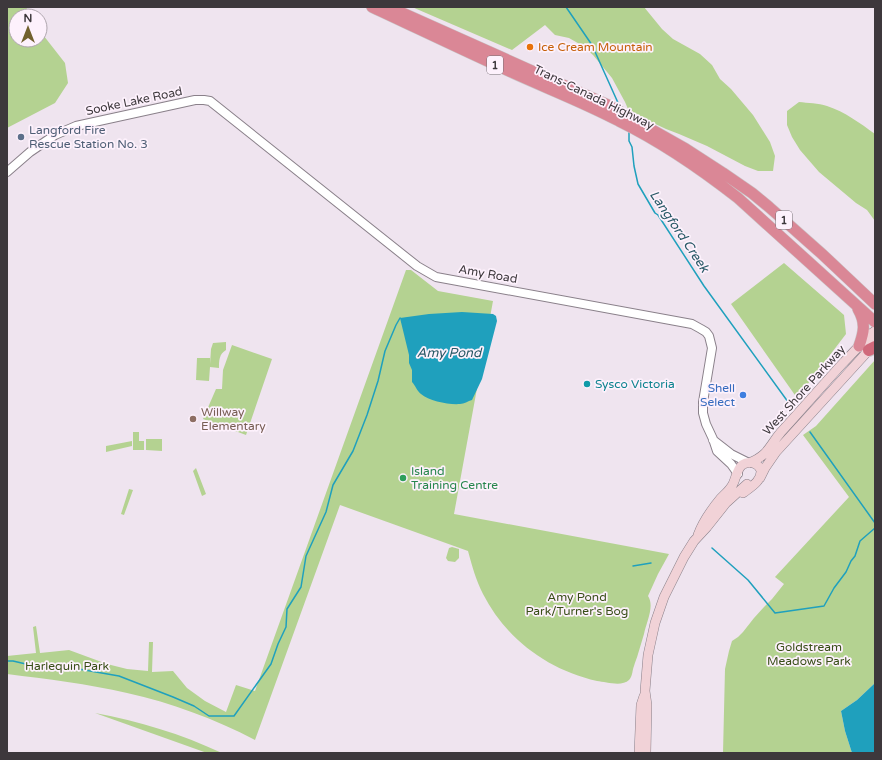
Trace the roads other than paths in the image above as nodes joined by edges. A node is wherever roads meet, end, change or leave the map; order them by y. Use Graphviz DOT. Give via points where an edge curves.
graph roads {
  1 [pos="372,7"];
  2 [pos="389,7"];
  3 [pos="482,48"];
  4 [pos="210,101"];
  5 [pos="620,121"];
  6 [pos="7,172"];
  7 [pos="792,246"];
  8 [pos="861,291"];
  9 [pos="875,296"];
  10 [pos="875,304"];
  11 [pos="857,307"];
  12 [pos="875,311"];
  13 [pos="875,322"];
  14 [pos="875,331"];
  15 [pos="869,346"];
  16 [pos="713,440"];
  17 [pos="746,461"];
  18 [pos="738,474"];
  19 [pos="760,478"];
  20 [pos="750,484"];
  21 [pos="698,536"];
  22 [pos="645,691"];
  23 [pos="639,753"];
  24 [pos="646,753"];
  1 -- 5 [label="highway, Trans-Canada Highway / 1"];
  2 -- 3 [label="highway, Trans-Canada Highway / 1"];
  3 -- 5 [label="highway" via="488,56 587,102"];
  3 -- 8 [label="highway, Trans-Canada Highway / 1" via="608,105 700,157 769,207"];
  4 -- 6 [label="street, Sooke Lake Road" via="194,100 76,126 55,134"];
  4 -- 16 [label="street, Amy Road" via="417,266 436,277 692,324 701,329 709,336 712,348 703,413"];
  5 -- 7 [label="highway, Trans-Canada Highway / 1" via="685,159 716,181"];
  7 -- 11 [label="highway, Trans-Canada Highway / 1"];
  7 -- 12 [label="highway" via="809,255"];
  8 -- 9 [label="highway"];
  8 -- 10 [label="highway, Trans-Canada Highway / 1"];
  11 -- 13 [label="highway, Trans-Canada Highway / 1"];
  11 -- 15 [label="highway" via="862,316 863,332"];
  14 -- 15 [label="main road, West Shore Parkway"];
  15 -- 17 [label="main road, West Shore Parkway" via="798,413 762,456"];
  15 -- 19 [label="main road, West Shore Parkway" via="776,452"];
  16 -- 17 [label="street, Amy Road" via="731,454"];
  16 -- 18 [label="street, Amy Road" via="717,451"];
  17 -- 18 [label="main road" via="738,470"];
  17 -- 19 [label="main road" via="760,467"];
  18 -- 20 [label="main road" via="740,479"];
  18 -- 21 [label="main road" via="702,524"];
  19 -- 20 [label="main road"];
  20 -- 21 [label="main road" via="720,511"];
  21 -- 22 [label="main road" via="673,577 660,608 648,655"];
  22 -- 23 [label="main road" via="641,705"];
  22 -- 24 [label="main road"];
}
